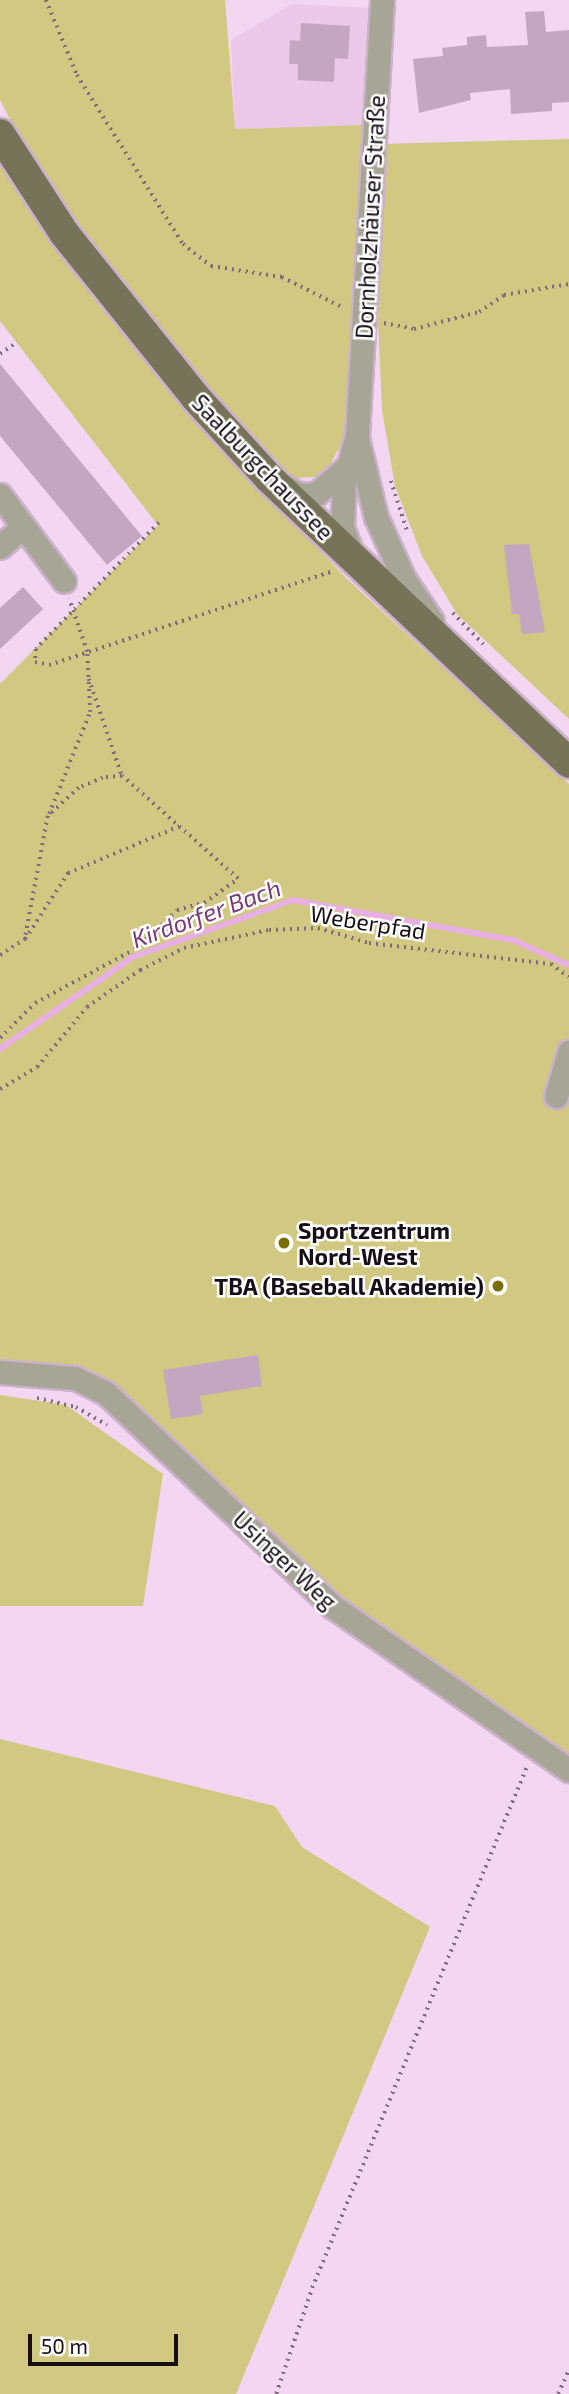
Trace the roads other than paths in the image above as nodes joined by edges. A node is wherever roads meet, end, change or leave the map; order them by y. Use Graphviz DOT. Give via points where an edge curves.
graph roads {
  1 [pos="383,0"];
  2 [pos="0,134"];
  3 [pos="357,435"];
  4 [pos="347,467"];
  5 [pos="269,478"];
  6 [pos="0,495"];
  7 [pos="22,527"];
  8 [pos="0,547"];
  9 [pos="358,563"];
  10 [pos="64,581"];
  11 [pos="459,661"];
  12 [pos="569,763"];
  13 [pos="569,1052"];
  14 [pos="556,1096"];
  15 [pos="0,1372"];
  16 [pos="569,1770"];
  1 -- 3 [label="street, Dornholzhäuser Straße" via="376,316"];
  2 -- 5 [label="main road, Saalburgchaussee" via="149,346"];
  3 -- 4 [label="street, Dornholzhäuser Straße"];
  3 -- 11 [label="street, Dornholzhäuser Straße" via="376,517 404,579"];
  4 -- 5 [label="street" via="316,494 300,495"];
  4 -- 9 [label="street, Dornholzhäuser Straße" via="342,528"];
  5 -- 9 [label="main road, Saalburgchaussee"];
  6 -- 7 [label="street"];
  7 -- 8 [label="street"];
  7 -- 10 [label="street"];
  9 -- 11 [label="main road, Saalburgchaussee"];
  11 -- 12 [label="main road, Saalburgchaussee"];
  13 -- 14 [label="street"];
  15 -- 16 [label="street, Usinger Weg" via="75,1378 106,1393 332,1606"];
}
